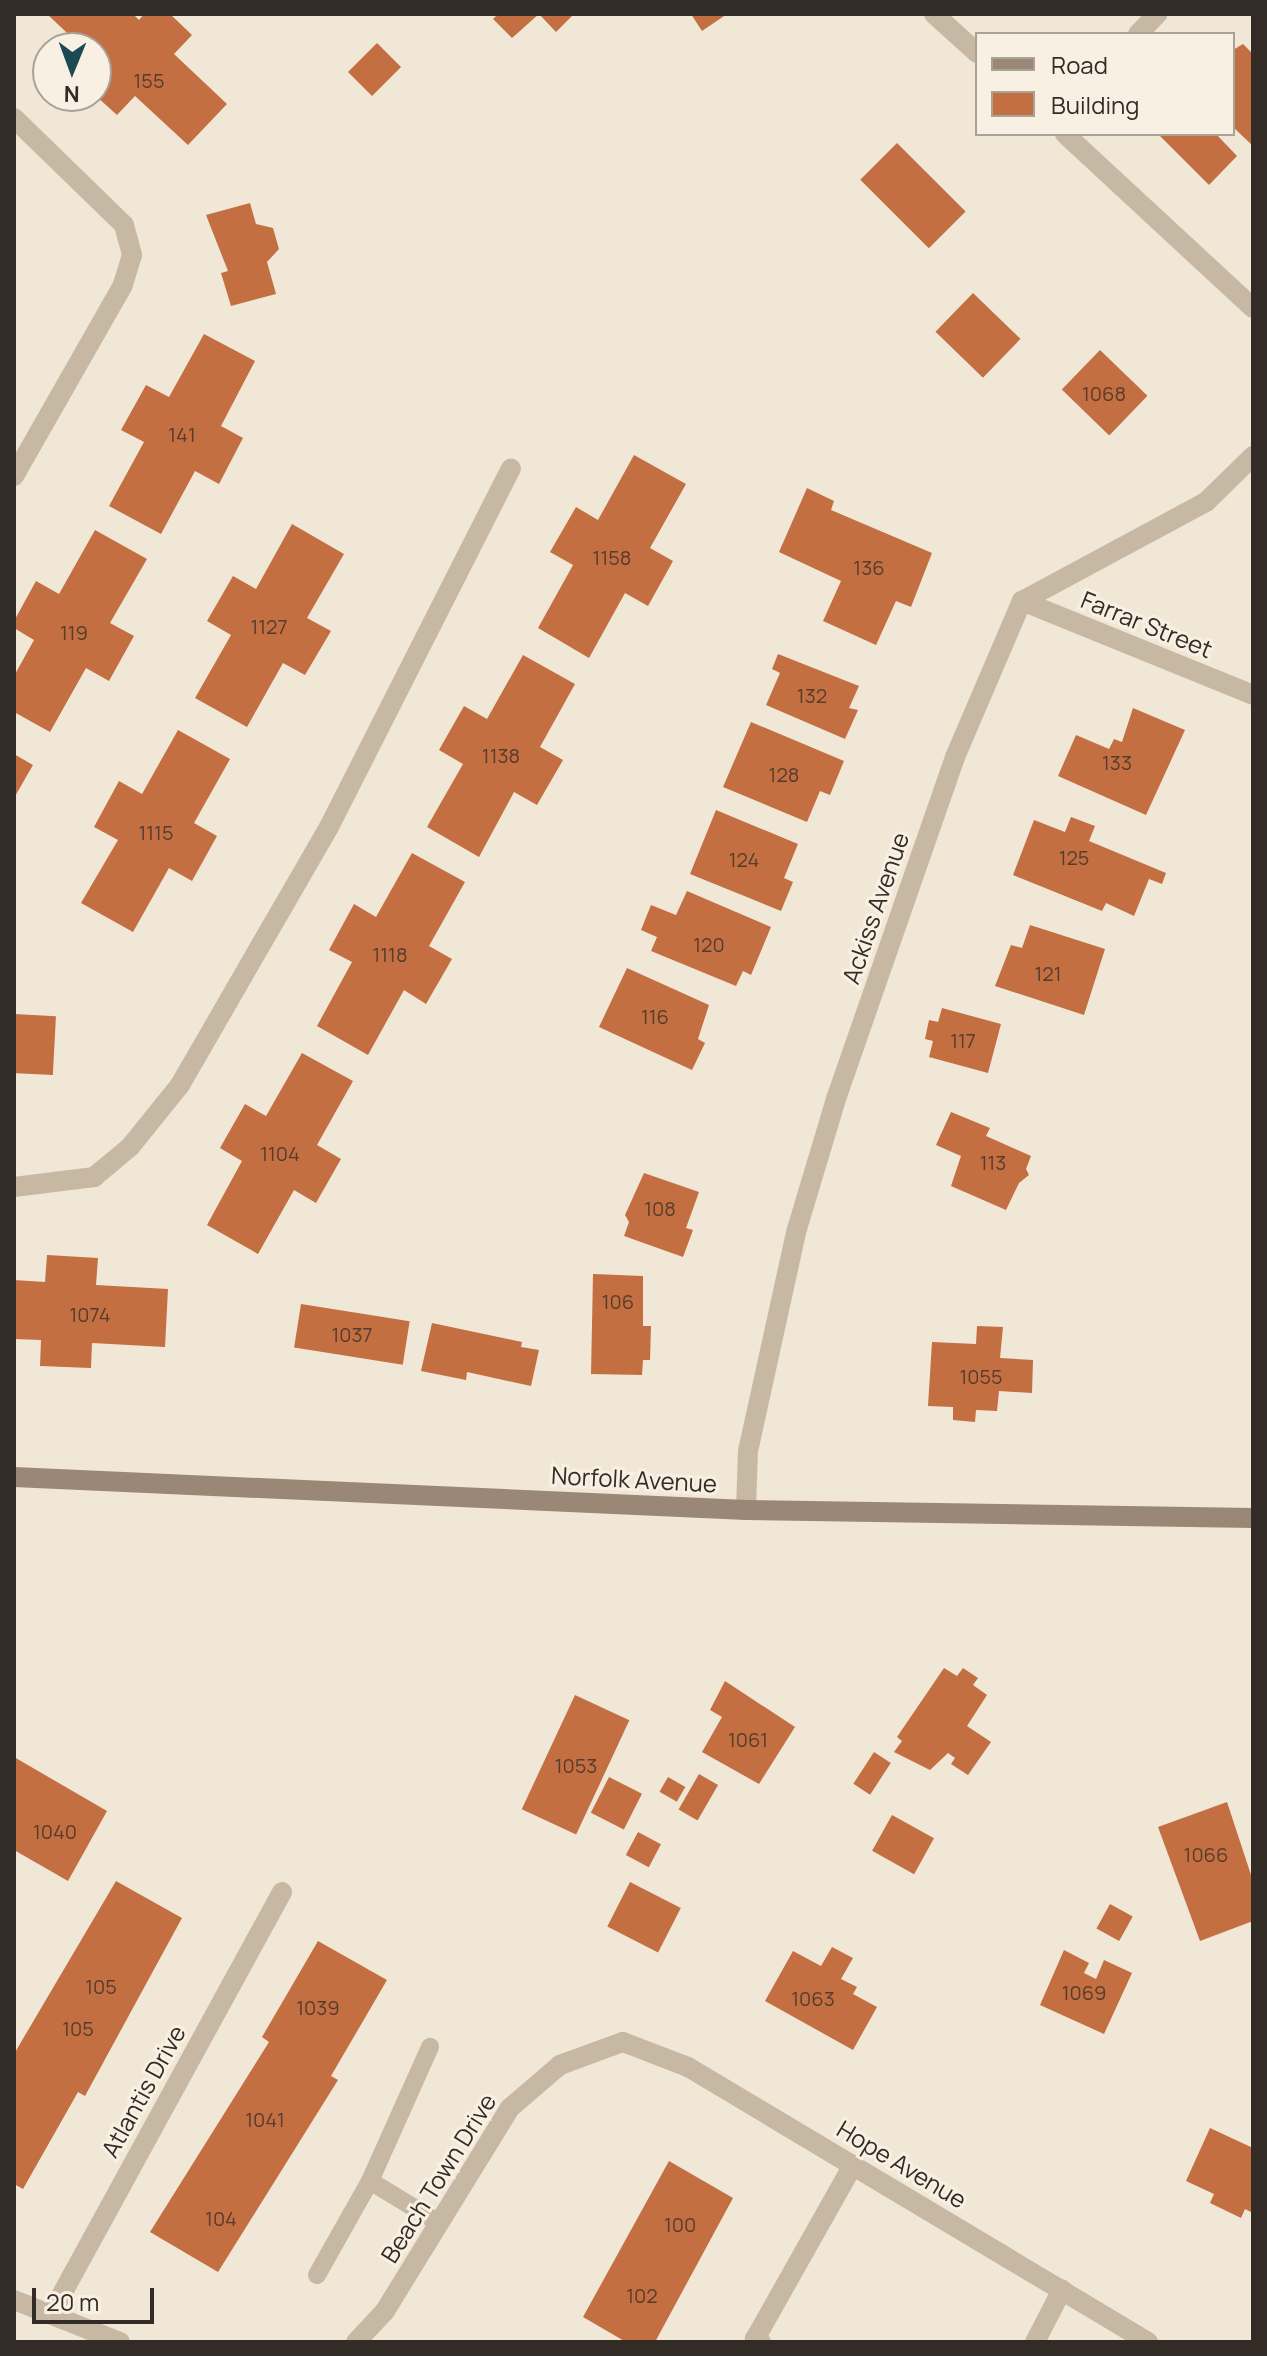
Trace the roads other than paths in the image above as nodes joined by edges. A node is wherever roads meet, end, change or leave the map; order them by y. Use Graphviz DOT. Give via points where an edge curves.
graph roads {
  1 [pos="934,14"];
  2 [pos="1157,14"];
  3 [pos="1140,32"];
  4 [pos="975,51"];
  5 [pos="14,118"];
  6 [pos="1067,136"];
  7 [pos="1253,308"];
  8 [pos="1253,456"];
  9 [pos="511,469"];
  10 [pos="14,476"];
  11 [pos="1022,601"];
  12 [pos="1253,695"];
  13 [pos="14,1187"];
  14 [pos="14,1477"];
  15 [pos="746,1510"];
  16 [pos="1253,1518"];
  17 [pos="282,1892"];
  18 [pos="623,2042"];
  19 [pos="430,2047"];
  20 [pos="853,2165"];
  21 [pos="370,2181"];
  22 [pos="439,2223"];
  23 [pos="317,2275"];
  24 [pos="1062,2290"];
  25 [pos="14,2300"];
  26 [pos="51,2314"];
  27 [pos="120,2342"];
  28 [pos="356,2342"];
  29 [pos="761,2342"];
  30 [pos="1035,2342"];
  31 [pos="1148,2342"];
  1 -- 4 [label="street"];
  2 -- 3 [label="street"];
  5 -- 10 [label="street" via="124,225 132,255 123,285"];
  6 -- 7 [label="street"];
  8 -- 11 [label="street" via="1206,502"];
  9 -- 13 [label="street" via="329,827 180,1085 130,1147 94,1177"];
  11 -- 12 [label="street, Farrar Street"];
  11 -- 15 [label="street, Ackiss Avenue" via="955,757 837,1096 797,1229 748,1451"];
  14 -- 15 [label="main road, Norfolk Avenue"];
  15 -- 16 [label="main road, Norfolk Avenue"];
  17 -- 26 [label="street, Atlantis Drive"];
  18 -- 20 [label="street, Hope Avenue" via="688,2067"];
  18 -- 22 [label="street, Beach Town Drive" via="560,2065 510,2108"];
  19 -- 21 [label="lane"];
  20 -- 24 [label="street, Hope Avenue"];
  20 -- 29 [label="street" via="755,2339"];
  21 -- 22 [label="lane"];
  21 -- 23 [label="lane"];
  22 -- 28 [label="street, Beach Town Drive" via="385,2311"];
  24 -- 30 [label="street"];
  24 -- 31 [label="street, Hope Avenue"];
  25 -- 26 [label="street"];
  26 -- 27 [label="street"];
}
